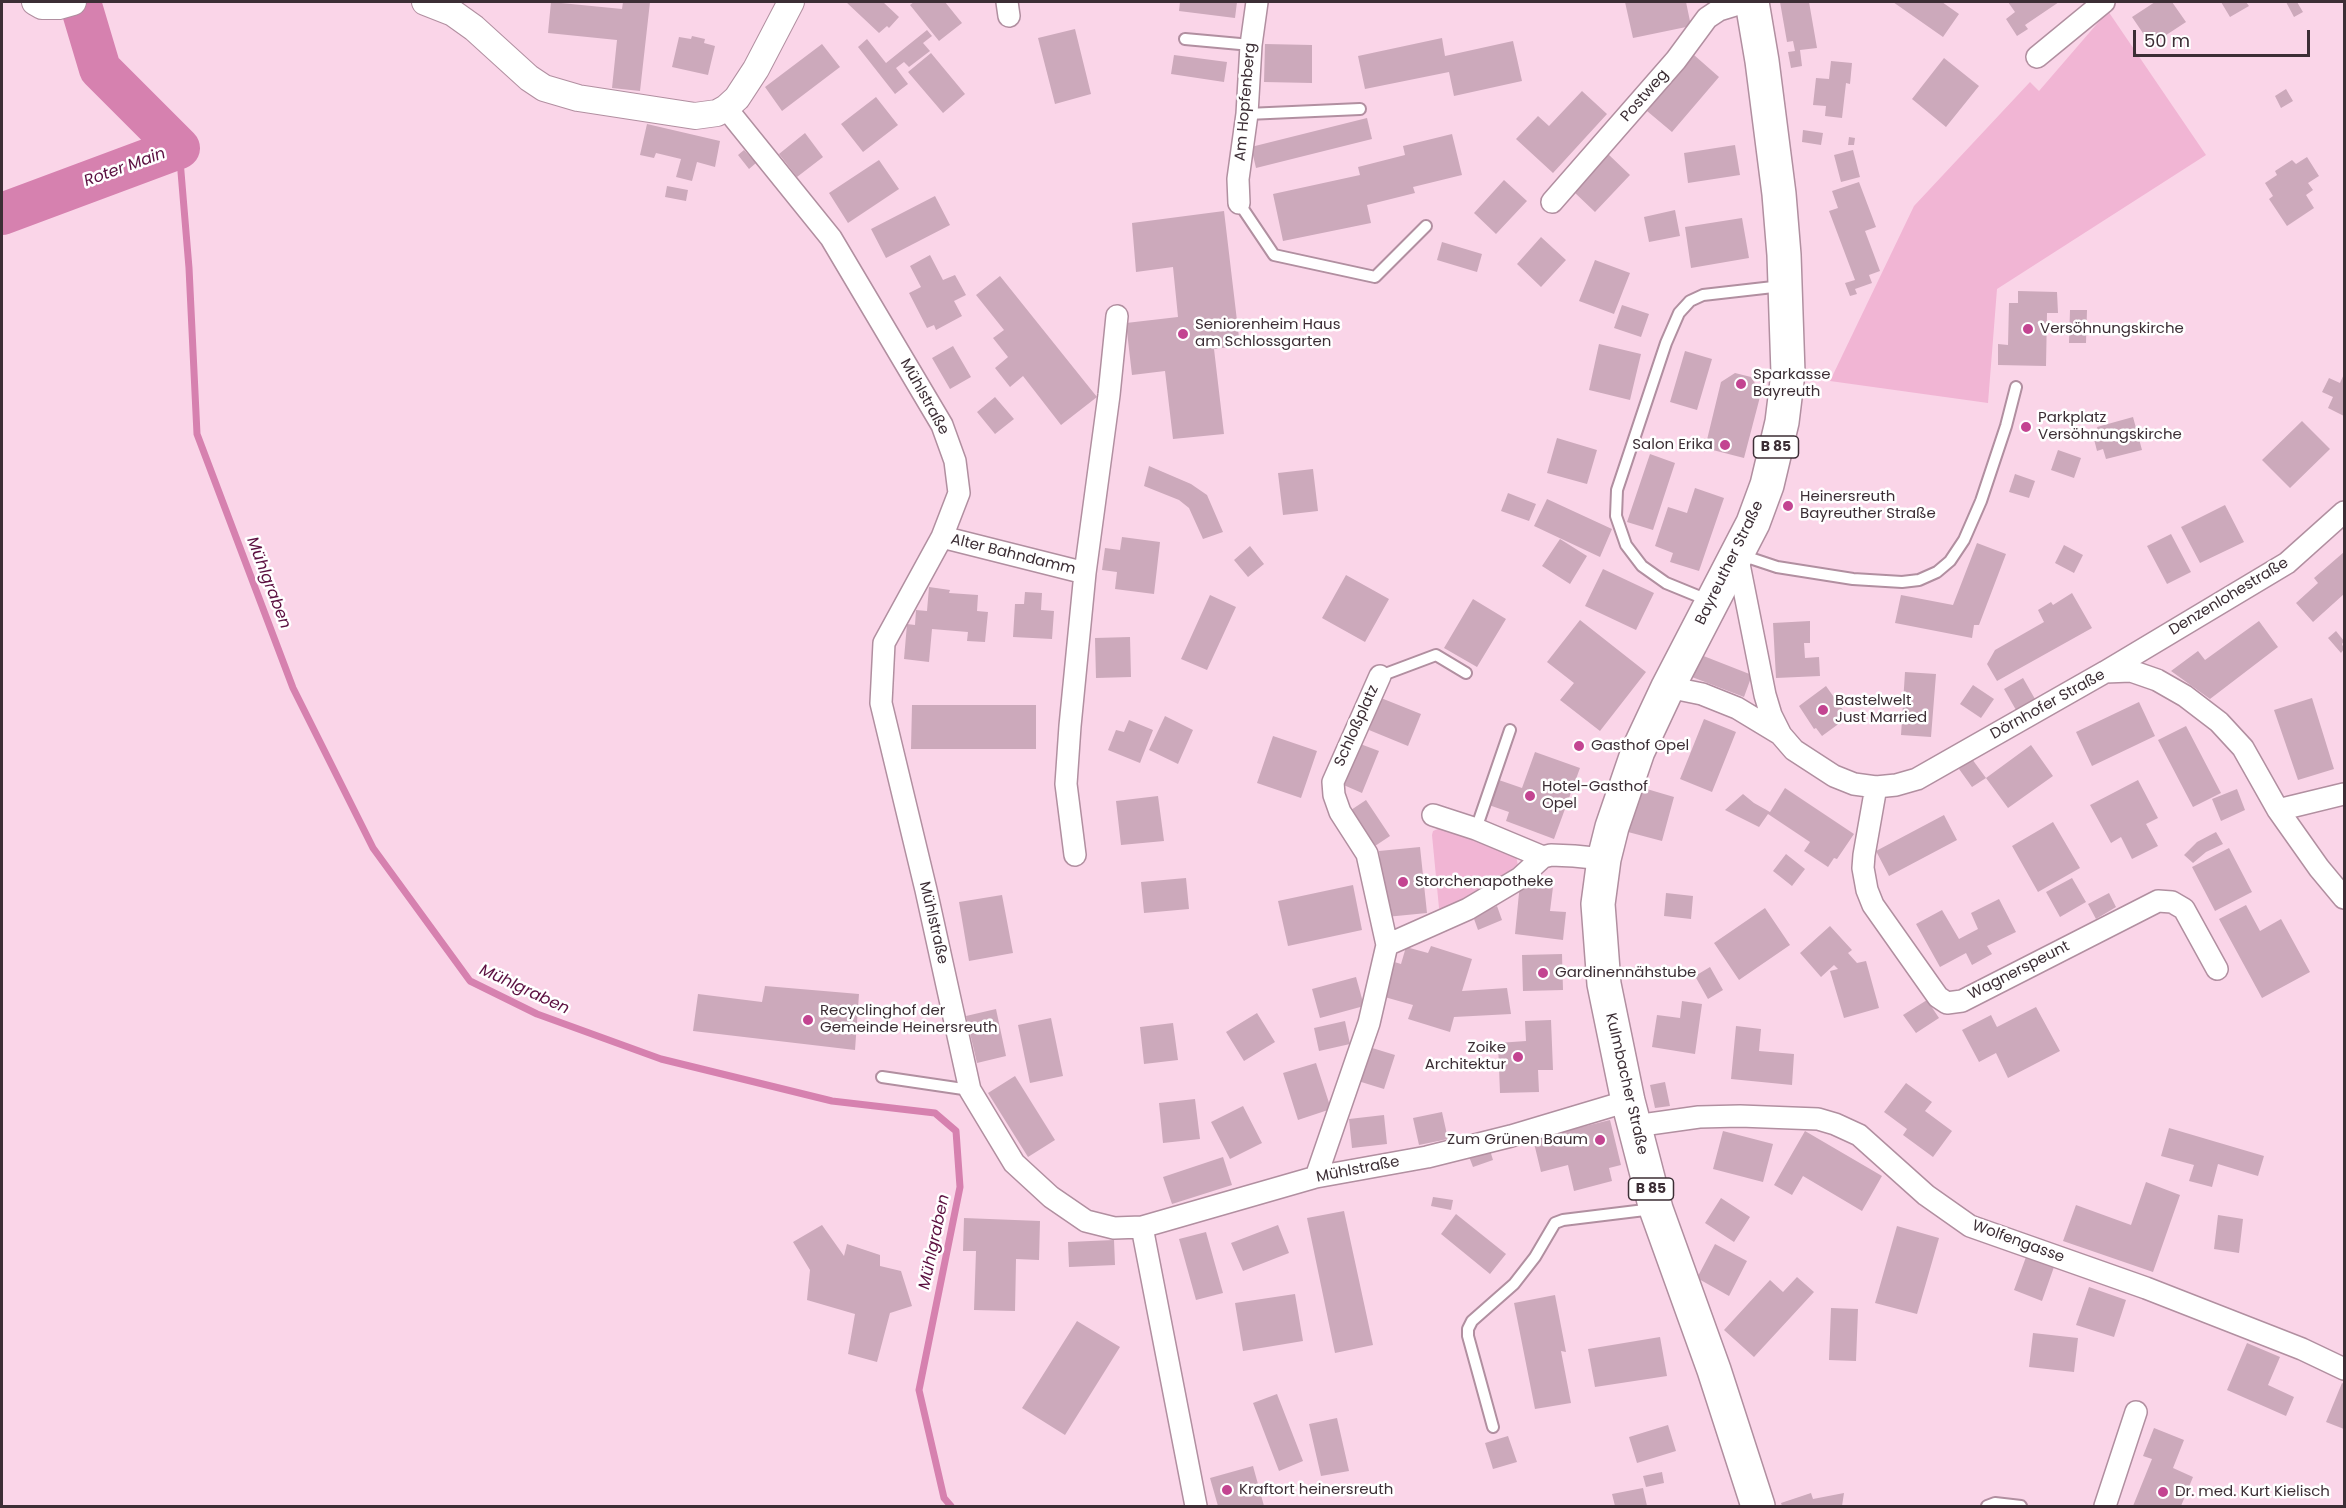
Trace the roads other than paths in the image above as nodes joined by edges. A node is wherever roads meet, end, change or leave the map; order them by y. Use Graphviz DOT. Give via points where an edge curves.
graph roads {
  1 [pos="425,2"];
  2 [pos="791,2"];
  3 [pos="1257,2"];
  4 [pos="1745,2"];
  5 [pos="1752,2"];
  6 [pos="2104,2"];
  7 [pos="1185,39"];
  8 [pos="1251,45"];
  9 [pos="2037,57"];
  10 [pos="726,108"];
  11 [pos="1360,109"];
  12 [pos="1247,114"];
  13 [pos="1552,202"];
  14 [pos="1239,203"];
  15 [pos="1426,226"];
  16 [pos="1786,286"];
  17 [pos="1117,316"];
  18 [pos="2016,387"];
  19 [pos="2344,512"];
  20 [pos="942,537"];
  21 [pos="1737,554"];
  22 [pos="1085,573"];
  23 [pos="1713,602"];
  24 [pos="2105,672"];
  25 [pos="1466,673"];
  26 [pos="1380,676"];
  27 [pos="1668,687"];
  28 [pos="1510,730"];
  29 [pos="1781,735"];
  30 [pos="1876,788"];
  31 [pos="2344,794"];
  32 [pos="2278,810"];
  33 [pos="1433,815"];
  34 [pos="1476,829"];
  35 [pos="1075,855"];
  36 [pos="1543,857"];
  37 [pos="1604,859"];
  38 [pos="2344,898"];
  39 [pos="1387,945"];
  40 [pos="2217,969"];
  41 [pos="882,1077"];
  42 [pos="970,1090"];
  43 [pos="1632,1113"];
  44 [pos="1316,1177"];
  45 [pos="1656,1209"];
  46 [pos="1142,1227"];
  47 [pos="2344,1369"];
  48 [pos="2136,1412"];
  49 [pos="1493,1427"];
  50 [pos="1196,1506"];
  51 [pos="1758,1506"];
  52 [pos="1987,1506"];
  53 [pos="2020,1506"];
  54 [pos="2105,1506"];
  1 -- 10 [label="street" via="453,13 529,78 559,94 695,116"];
  2 -- 10 [label="street" via="744,89"];
  3 -- 8 [label="street, Am Hopfenberg"];
  4 -- 13 [label="street, Postweg" via="1707,18 1676,60"];
  5 -- 16 [label="main road, Bayreuther Straße / B 85" via="1779,194"];
  6 -- 9 [label="street"];
  7 -- 8 [label="lane"];
  8 -- 12 [label="street, Am Hopfenberg"];
  10 -- 20 [label="street, Mühlstraße" via="831,238 942,425 955,461 959,493"];
  11 -- 12 [label="lane"];
  12 -- 14 [label="street, Am Hopfenberg" via="1238,179"];
  14 -- 15 [label="lane" via="1274,255 1375,277"];
  16 -- 21 [label="main road, Bayreuther Straße / B 85" via="1788,373 1782,422 1767,485"];
  16 -- 23 [label="lane" via="1703,295 1690,301 1679,314 1617,490 1616,516 1626,545 1641,566 1666,583"];
  17 -- 22 [label="street"];
  18 -- 21 [label="lane" via="1981,501 1964,540 1937,572 1902,582 1853,579 1777,567"];
  19 -- 24 [label="street, Denzenlohestraße" via="2287,563"];
  20 -- 22 [label="street, Alter Bahndamm"];
  20 -- 42 [label="street, Mühlstraße" via="884,643 881,703"];
  21 -- 23 [label="main road, Bayreuther Straße / B 85"];
  21 -- 29 [label="street, Dörnhofer Straße" via="1765,695"];
  22 -- 35 [label="street" via="1066,784"];
  23 -- 27 [label="main road, Bayreuther Straße / B 85"];
  24 -- 30 [label="street, Dörnhofer Straße" via="1917,778"];
  24 -- 32 [label="street, Dörnhofer Straße" via="2143,674 2204,708 2243,748"];
  25 -- 26 [label="lane" via="1436,655"];
  26 -- 39 [label="street, Schloßplatz" via="1333,782 1340,812 1366,854"];
  27 -- 29 [label="street, Dörnhofer Straße" via="1702,694 1737,708"];
  27 -- 37 [label="main road, Bayreuther Straße / B 85" via="1638,751"];
  28 -- 34 [label="lane"];
  29 -- 30 [label="street, Dörnhofer Straße" via="1794,750 1834,776"];
  30 -- 40 [label="street, Wagnerspeunt" via="1864,855 1867,890 1938,997 1947,1003 1962,1001 2158,901 2172,902 2184,909"];
  31 -- 32 [label="street"];
  32 -- 38 [label="street, Dörnhofer Straße"];
  33 -- 34 [label="street"];
  34 -- 36 [label="street"];
  36 -- 37 [label="street"];
  36 -- 39 [label="street" via="1520,878 1468,909"];
  37 -- 43 [label="main road, Kulmbacher Straße / B 85" via="1598,904 1599,939 1604,984"];
  39 -- 44 [label="street, Schloßplatz" via="1369,1023"];
  41 -- 42 [label="lane"];
  42 -- 46 [label="street, Mühlstraße" via="1014,1163 1051,1197 1086,1221 1114,1228"];
  43 -- 44 [label="street, Mühlstraße"];
  43 -- 45 [label="main road, Kulmbacher Straße / B 85"];
  43 -- 47 [label="street, Wolfengasse" via="1818,1119 1841,1126 1859,1135 1926,1195 1970,1226 2146,1288"];
  44 -- 46 [label="street, Mühlstraße"];
  45 -- 49 [label="lane" via="1555,1223 1514,1284 1472,1321 1468,1336"];
  45 -- 51 [label="main road, Kulmbacher Straße / B 85"];
  46 -- 50 [label="street"];
  48 -- 54 [label="street"];
  52 -- 53 [label="lane"];
}
